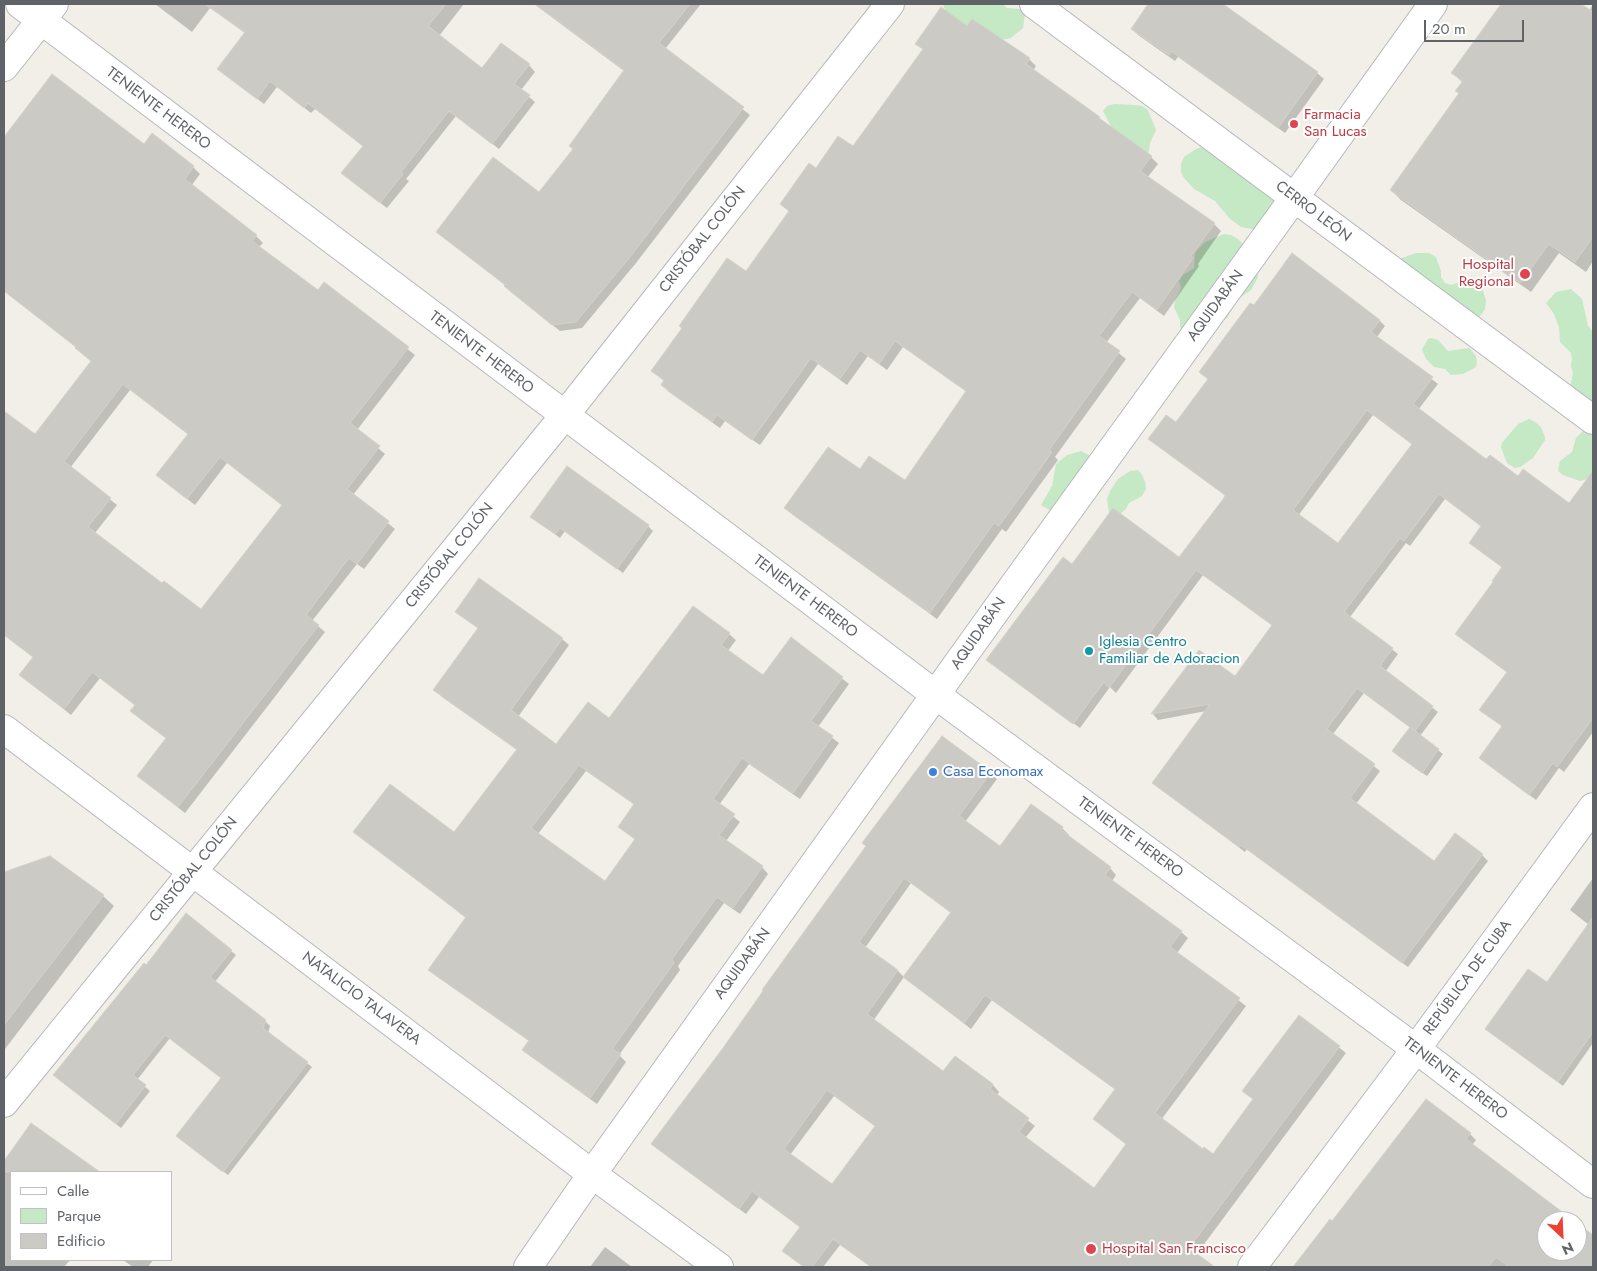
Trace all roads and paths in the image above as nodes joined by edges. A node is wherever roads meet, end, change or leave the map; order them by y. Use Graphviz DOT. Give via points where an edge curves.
graph roads {
  1 [pos="20,4"];
  2 [pos="890,4"];
  3 [pos="1034,4"];
  4 [pos="1433,4"];
  5 [pos="48,12"];
  6 [pos="4,67"];
  7 [pos="1294,198"];
  8 [pos="564,416"];
  9 [pos="1593,420"];
  10 [pos="936,695"];
  11 [pos="4,729"];
  12 [pos="1593,807"];
  13 [pos="193,872"];
  14 [pos="1416,1049"];
  15 [pos="4,1103"];
  16 [pos="592,1174"];
  17 [pos="1593,1184"];
  18 [pos="528,1267"];
  19 [pos="719,1267"];
  20 [pos="1252,1267"];
  1 -- 5 [label="street, TENIENTE HERERO"];
  2 -- 8 [label="street, CRISTÓBAL COLÓN"];
  3 -- 7 [label="street, CERRO LEÓN"];
  4 -- 7 [label="street, AQUIDABÁN"];
  5 -- 6 [label="street"];
  5 -- 8 [label="street, TENIENTE HERERO"];
  7 -- 9 [label="street, CERRO LEÓN"];
  7 -- 10 [label="street, AQUIDABÁN"];
  8 -- 10 [label="street, TENIENTE HERERO"];
  8 -- 13 [label="street, CRISTÓBAL COLÓN"];
  10 -- 14 [label="street, TENIENTE HERERO"];
  10 -- 16 [label="street, AQUIDABÁN"];
  11 -- 13 [label="street, NATALICIO TALAVERA"];
  12 -- 14 [label="street, REPÚBLICA DE CUBA"];
  13 -- 15 [label="street, CRISTÓBAL COLÓN"];
  13 -- 16 [label="street, NATALICIO TALAVERA"];
  14 -- 17 [label="street, TENIENTE HERERO"];
  14 -- 20 [label="street, REPÚBLICA DE CUBA"];
  16 -- 18 [label="street, AQUIDABÁN"];
  16 -- 19 [label="street, NATALICIO TALAVERA"];
}
